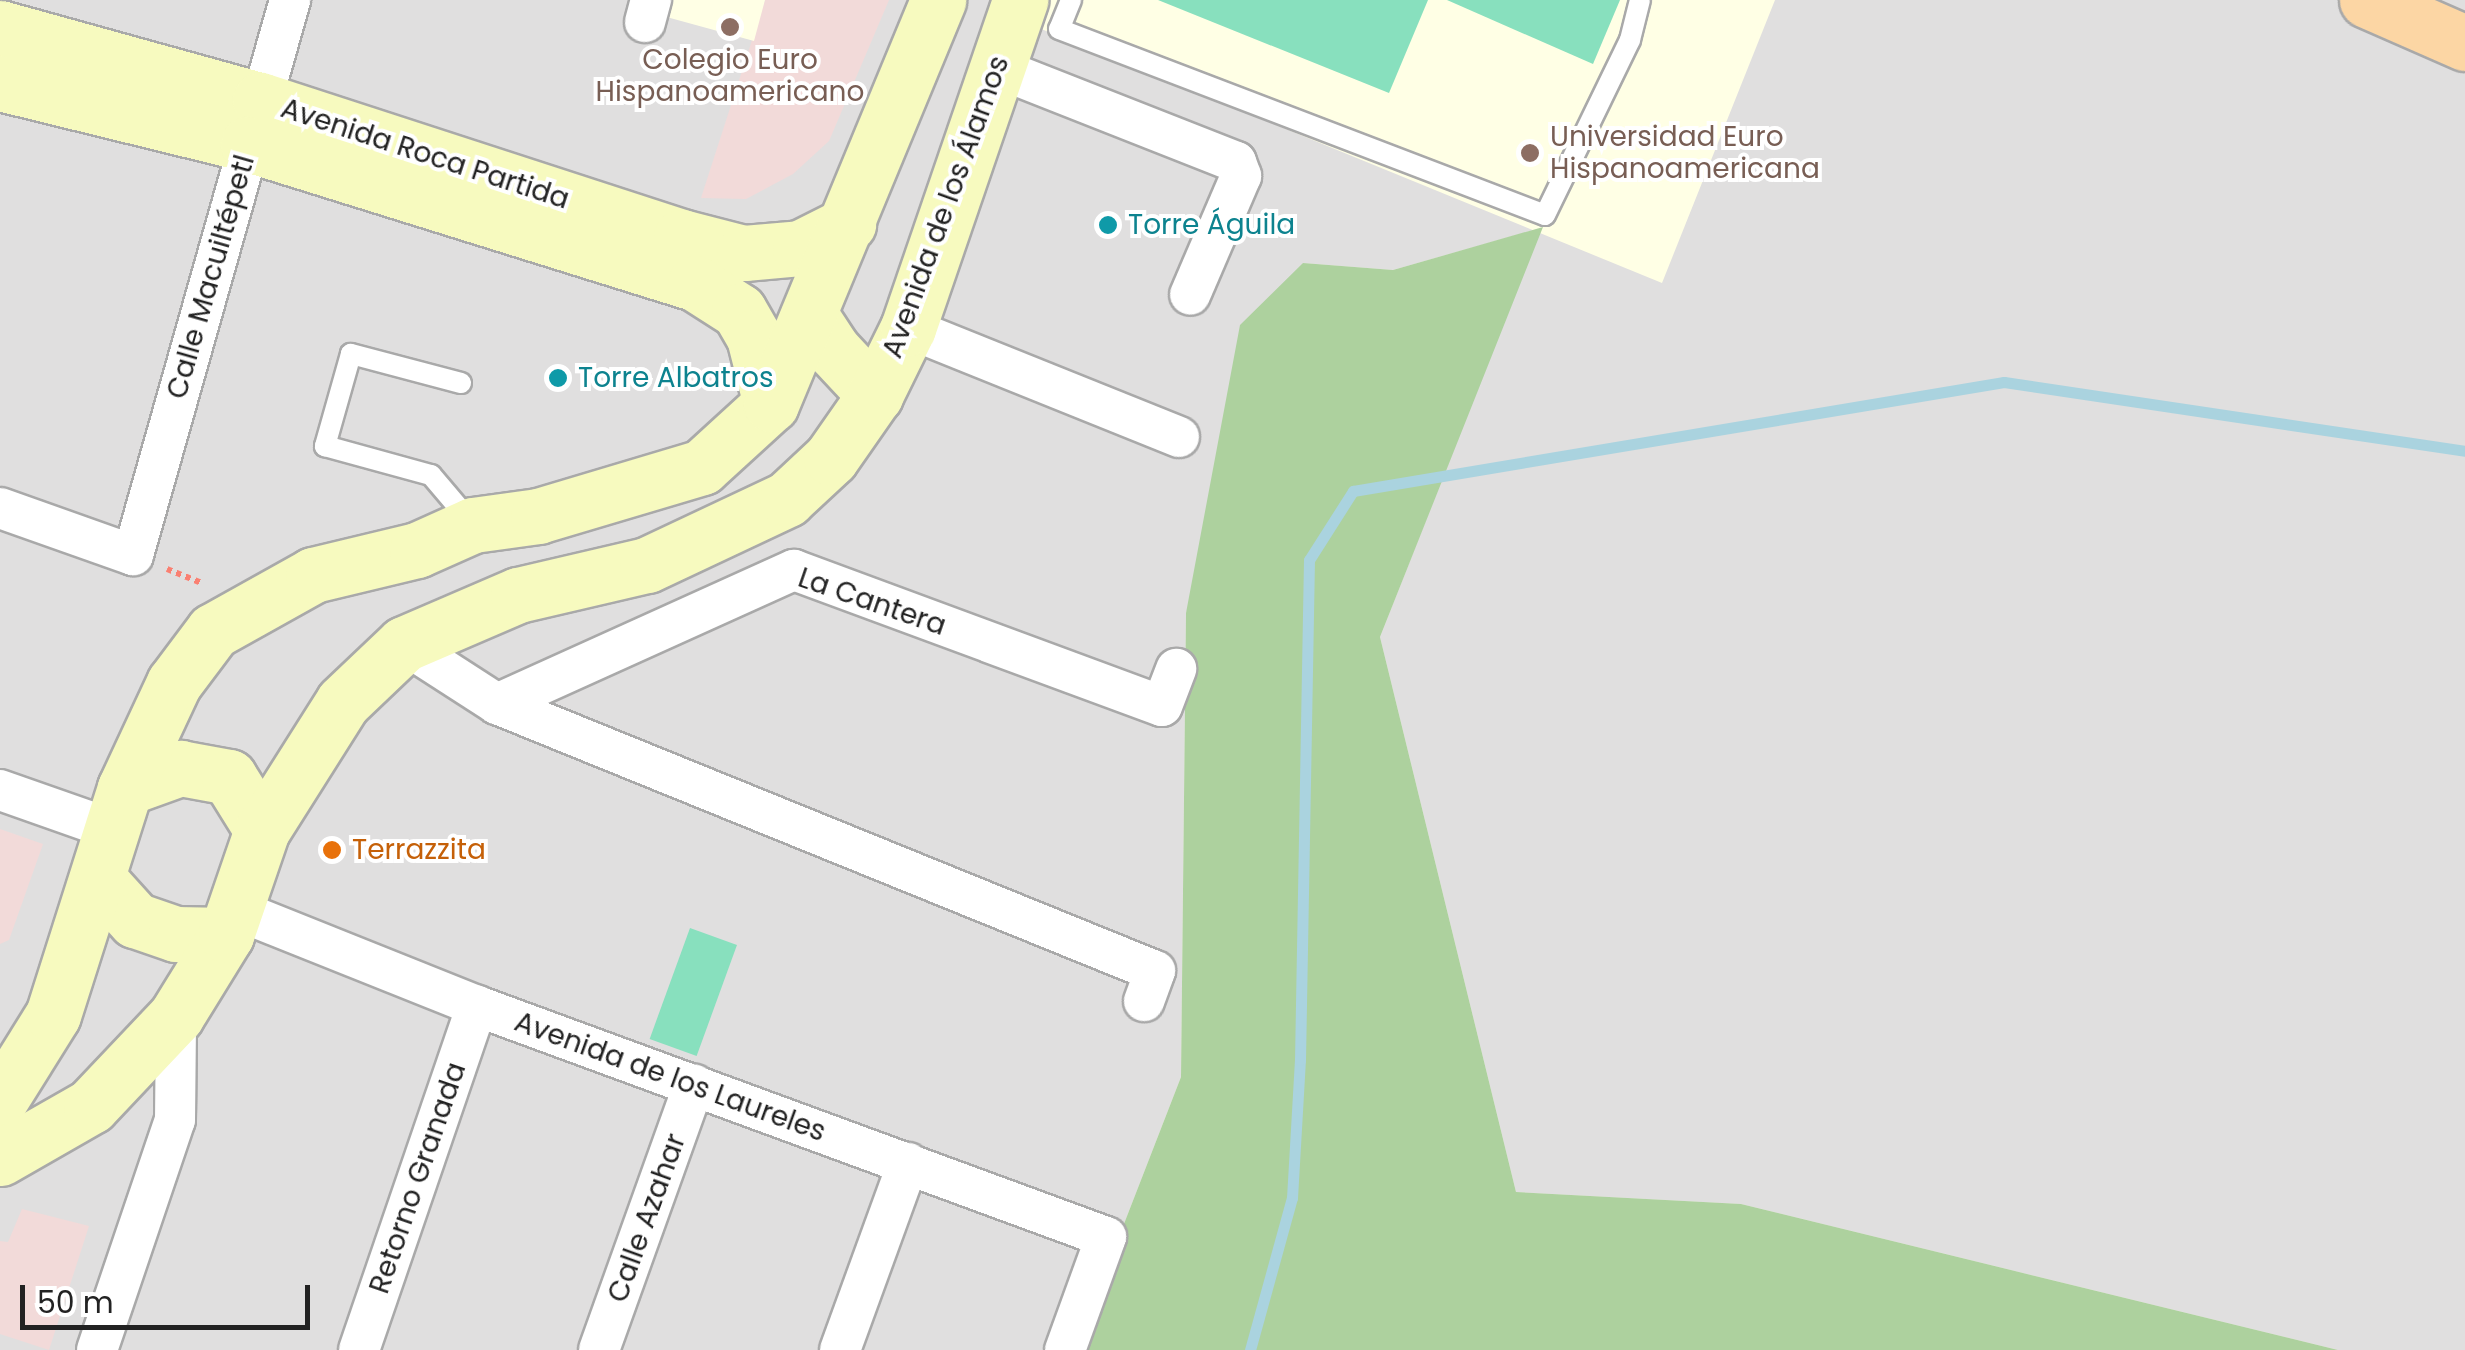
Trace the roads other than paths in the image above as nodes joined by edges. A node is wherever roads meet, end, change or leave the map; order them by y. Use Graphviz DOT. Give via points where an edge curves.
graph roads {
  1 [pos="290,0"];
  2 [pos="938,0"];
  3 [pos="1020,0"];
  4 [pos="1072,0"];
  5 [pos="1640,0"];
  6 [pos="2367,0"];
  7 [pos="0,28"];
  8 [pos="2465,43"];
  9 [pos="995,68"];
  10 [pos="0,83"];
  11 [pos="254,122"];
  12 [pos="848,224"];
  13 [pos="1190,295"];
  14 [pos="810,315"];
  15 [pos="908,328"];
  16 [pos="461,383"];
  17 [pos="875,395"];
  18 [pos="771,404"];
  19 [pos="1179,437"];
  20 [pos="0,508"];
  21 [pos="474,525"];
  22 [pos="404,644"];
  23 [pos="1176,669"];
  24 [pos="497,704"];
  25 [pos="0,790"];
  26 [pos="262,830"];
  27 [pos="111,831"];
  28 [pos="232,922"];
  29 [pos="1144,1001"];
  30 [pos="477,1006"];
  31 [pos="176,1016"];
  32 [pos="694,1085"];
  33 [pos="0,1100"];
  34 [pos="0,1158"];
  35 [pos="908,1164"];
  36 [pos="96,1350"];
  37 [pos="358,1350"];
  38 [pos="600,1350"];
  39 [pos="840,1350"];
  40 [pos="1064,1350"];
  1 -- 11 [label="street, Calle Macuiltépetl"];
  2 -- 12 [label="street"];
  3 -- 9 [label="street, Avenida de los Álamos"];
  4 -- 5 [label="lane" via="1060,29 1545,215 1630,40"];
  6 -- 8 [label="main road"];
  7 -- 11 [label="street, Avenida Roca Partida"];
  9 -- 13 [label="street" via="1236,162 1240,176"];
  9 -- 15 [label="street, Avenida de los Álamos"];
  10 -- 11 [label="street, Avenida Roca Partida"];
  11 -- 12 [label="street, Avenida Roca Partida" via="744,253 800,248"];
  11 -- 18 [label="street, Avenida Roca Partida" via="695,283 738,311 754,337"];
  11 -- 20 [label="street, Calle Macuiltépetl" via="133,554"];
  12 -- 14 [label="street"];
  14 -- 17 [label="street"];
  14 -- 18 [label="street"];
  15 -- 17 [label="street, Avenida de los Álamos"];
  15 -- 19 [label="street"];
  16 -- 21 [label="lane" via="351,354 325,446 431,476"];
  17 -- 22 [label="street, Avenida de los Álamos" via="831,458 787,499 647,564 518,596"];
  18 -- 21 [label="street" via="702,466 538,516"];
  21 -- 27 [label="street" via="417,550 313,575 213,631 174,683"];
  22 -- 24 [label="street"];
  22 -- 26 [label="street, Avenida de los Álamos" via="343,702"];
  23 -- 24 [label="street, La Cantera" via="1162,706 794,570"];
  24 -- 29 [label="street" via="1155,971"];
  25 -- 27 [label="street"];
  26 -- 27 [label="street" via="229,777 180,768"];
  26 -- 28 [label="street, Avenida de los Álamos"];
  27 -- 28 [label="street" via="135,920 176,934"];
  27 -- 33 [label="street" via="54,1015"];
  28 -- 30 [label="street, Avenida de los Laureles"];
  28 -- 31 [label="street, Avenida de los Álamos"];
  30 -- 32 [label="street, Avenida de los Laureles"];
  30 -- 37 [label="street, Retorno Granada"];
  31 -- 34 [label="street, Avenida de los Álamos" via="91,1106"];
  31 -- 36 [label="street" via="175,1120"];
  32 -- 35 [label="street, Avenida de los Laureles"];
  32 -- 38 [label="street, Calle Azahar"];
  35 -- 39 [label="street"];
  35 -- 40 [label="street, Avenida de los Laureles" via="1106,1238"];
}
